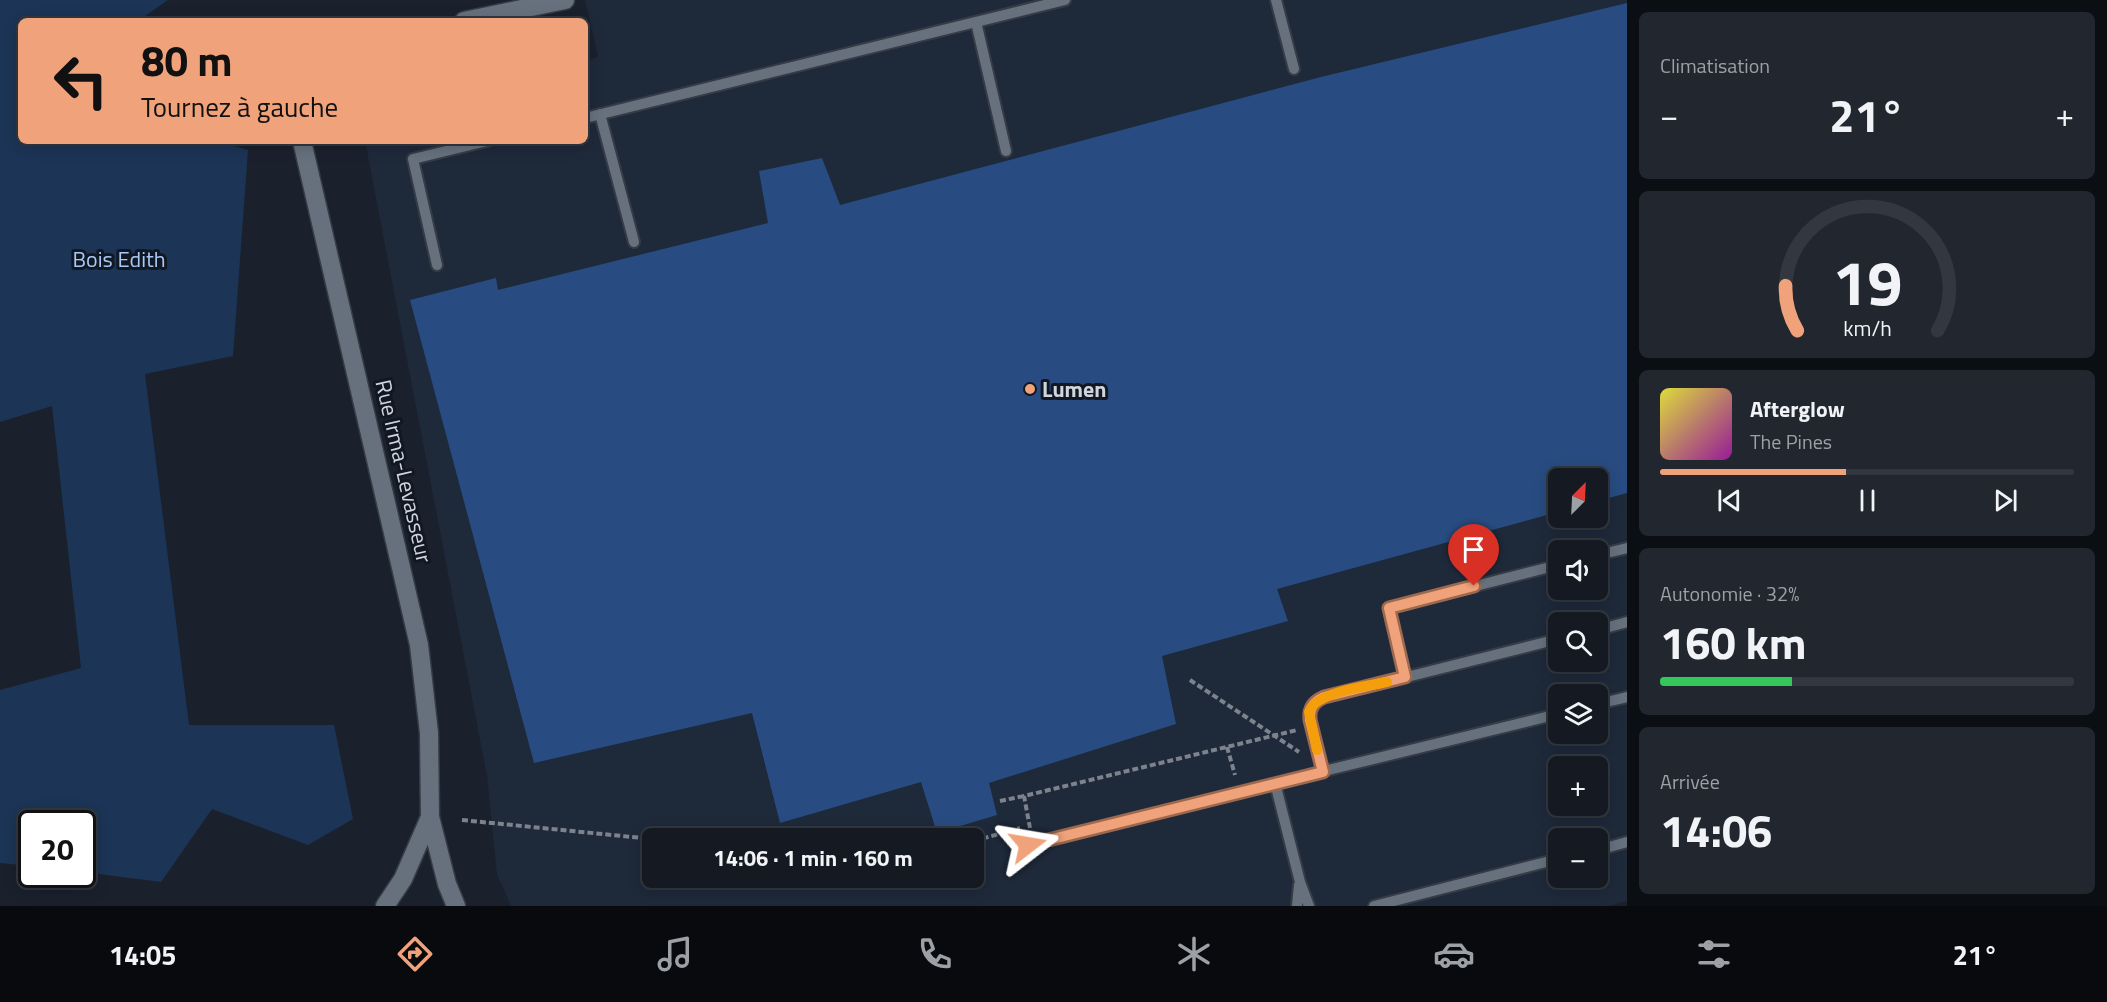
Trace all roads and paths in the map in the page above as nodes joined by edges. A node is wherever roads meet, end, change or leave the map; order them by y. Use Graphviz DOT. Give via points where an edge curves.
graph roads {
  1 [pos="565,0"];
  2 [pos="1065,0"];
  3 [pos="1276,0"];
  4 [pos="528,15"];
  5 [pos="496,18"];
  6 [pos="976,21"];
  7 [pos="1294,69"];
  8 [pos="600,114"];
  9 [pos="588,117"];
  10 [pos="303,144"];
  11 [pos="475,144"];
  12 [pos="1006,151"];
  13 [pos="634,242"];
  14 [pos="437,265"];
  15 [pos="1627,548"];
  16 [pos="1608,553"];
  17 [pos="1548,568"];
  18 [pos="1627,622"];
  19 [pos="1608,627"];
  20 [pos="1548,641"];
  21 [pos="1405,677"];
  22 [pos="1190,680"];
  23 [pos="1627,697"];
  24 [pos="1608,702"];
  25 [pos="1548,716"];
  26 [pos="1296,730"];
  27 [pos="1274,735"];
  28 [pos="1227,747"];
  29 [pos="1300,753"];
  30 [pos="1323,772"];
  31 [pos="1275,783"];
  32 [pos="1240,793"];
  33 [pos="1024,796"];
  34 [pos="1000,801"];
  35 [pos="430,817"];
  36 [pos="462,820"];
  37 [pos="642,838"];
  38 [pos="984,838"];
  39 [pos="1627,842"];
  40 [pos="1028,845"];
  41 [pos="1608,847"];
  42 [pos="1548,862"];
  43 [pos="1300,882"];
  44 [pos="385,906"];
  45 [pos="456,906"];
  46 [pos="1297,906"];
  47 [pos="1309,906"];
  48 [pos="1374,906"];
  1 -- 4 [label="street"];
  2 -- 6 [label="lane"];
  3 -- 7 [label="lane"];
  4 -- 5 [label="street"];
  6 -- 8 [label="lane"];
  6 -- 12 [label="lane"];
  8 -- 9 [label="lane"];
  8 -- 13 [label="lane"];
  10 -- 35 [label="street, Rue Irma-Levasseur" via="419,645 429,733"];
  11 -- 14 [label="lane" via="413,159"];
  15 -- 16 [label="lane"];
  17 -- 21 [label="lane" via="1389,608"];
  18 -- 19 [label="lane"];
  20 -- 21 [label="lane"];
  21 -- 30 [label="lane" via="1315,702 1309,712"];
  22 -- 27 [label="path"];
  23 -- 24 [label="lane"];
  25 -- 30 [label="lane"];
  26 -- 27 [label="path"];
  27 -- 28 [label="path"];
  27 -- 29 [label="path"];
  28 -- 32 [label="path"];
  28 -- 33 [label="path"];
  30 -- 31 [label="lane"];
  31 -- 32 [label="lane"];
  31 -- 43 [label="lane"];
  32 -- 40 [label="lane"];
  33 -- 34 [label="path"];
  33 -- 38 [label="path" via="1029,825"];
  35 -- 44 [label="street, Rue Irma-Levasseur" via="403,879"];
  35 -- 45 [label="street, Rue Irma-Levasseur"];
  36 -- 37 [label="path"];
  39 -- 41 [label="lane"];
  42 -- 48 [label="lane"];
  43 -- 46 [label="lane"];
  43 -- 47 [label="lane"];
}
